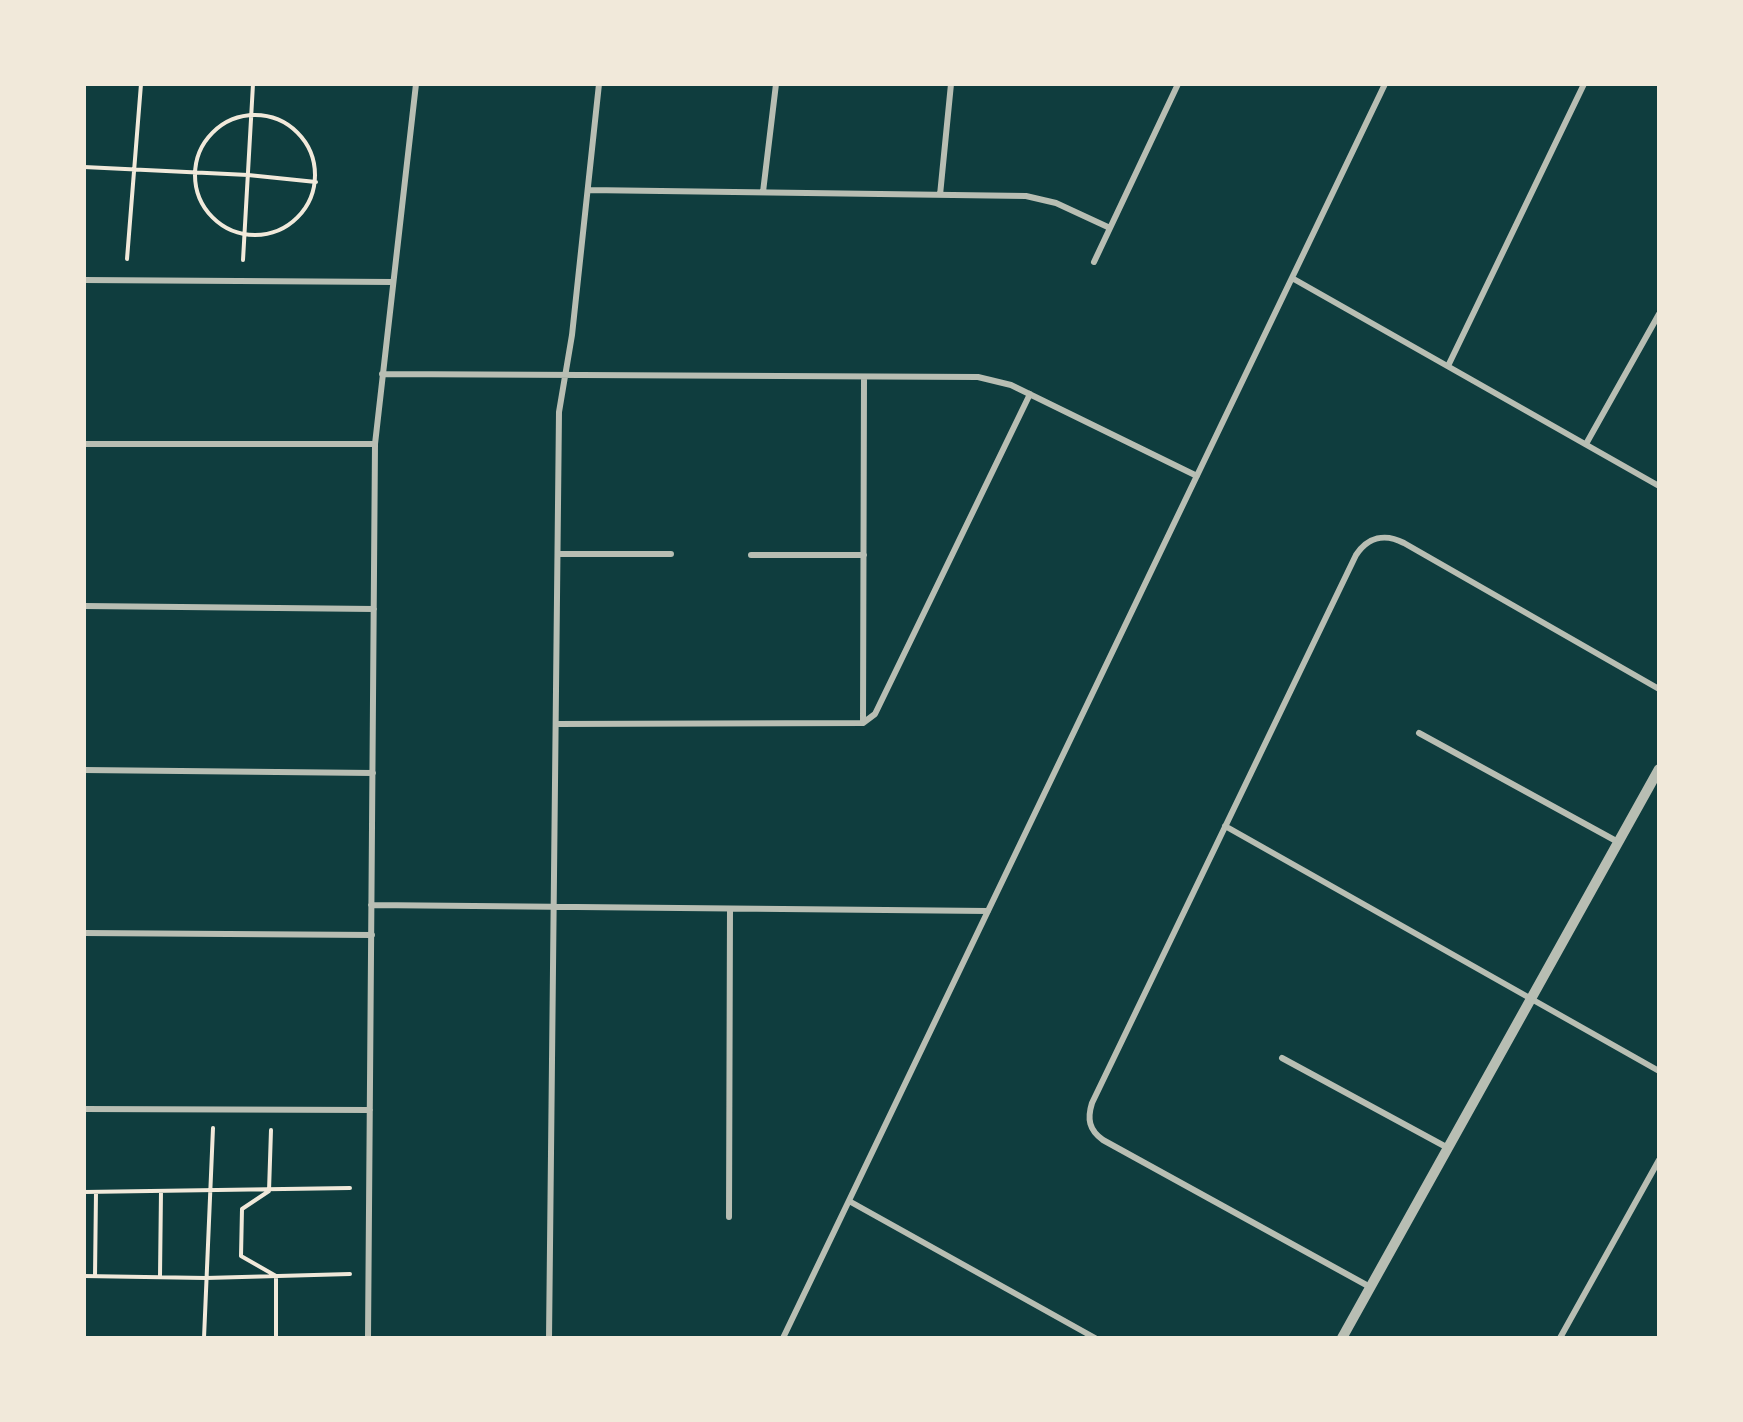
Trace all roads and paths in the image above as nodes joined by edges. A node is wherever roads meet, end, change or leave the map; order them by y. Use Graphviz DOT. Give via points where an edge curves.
graph roads {
  1 [pos="141,84"];
  2 [pos="253,84"];
  3 [pos="416,84"];
  4 [pos="599,84"];
  5 [pos="776,84"];
  6 [pos="951,84"];
  7 [pos="1178,84"];
  8 [pos="1385,84"];
  9 [pos="1584,84"];
  10 [pos="251,114"];
  11 [pos="84,167"];
  12 [pos="134,170"];
  13 [pos="194,172"];
  14 [pos="248,175"];
  15 [pos="316,182"];
  16 [pos="588,190"];
  17 [pos="764,192"];
  18 [pos="939,195"];
  19 [pos="1110,228"];
  20 [pos="245,235"];
  21 [pos="1094,262"];
  22 [pos="1292,278"];
  23 [pos="84,280"];
  24 [pos="125,281"];
  25 [pos="240,281"];
  26 [pos="393,282"];
  27 [pos="1659,314"];
  28 [pos="1448,366"];
  29 [pos="382,374"];
  30 [pos="566,376"];
  31 [pos="864,377"];
  32 [pos="1030,394"];
  33 [pos="84,444"];
  34 [pos="375,444"];
  35 [pos="1586,444"];
  36 [pos="1197,476"];
  37 [pos="1659,486"];
  38 [pos="558,554"];
  39 [pos="671,554"];
  40 [pos="751,555"];
  41 [pos="864,555"];
  42 [pos="84,606"];
  43 [pos="374,609"];
  44 [pos="1659,689"];
  45 [pos="863,723"];
  46 [pos="557,724"];
  47 [pos="1419,733"];
  48 [pos="1659,769"];
  49 [pos="84,770"];
  50 [pos="373,773"];
  51 [pos="1225,826"];
  52 [pos="1618,842"];
  53 [pos="371,905"];
  54 [pos="554,907"];
  55 [pos="730,909"];
  56 [pos="988,911"];
  57 [pos="84,933"];
  58 [pos="372,935"];
  59 [pos="1531,999"];
  60 [pos="1282,1058"];
  61 [pos="1659,1071"];
  62 [pos="84,1108"];
  63 [pos="213,1109"];
  64 [pos="272,1110"];
  65 [pos="370,1110"];
  66 [pos="1448,1148"];
  67 [pos="1659,1160"];
  68 [pos="369,1187"];
  69 [pos="211,1190"];
  70 [pos="161,1191"];
  71 [pos="269,1191"];
  72 [pos="84,1192"];
  73 [pos="96,1192"];
  74 [pos="849,1201"];
  75 [pos="729,1217"];
  76 [pos="368,1274"];
  77 [pos="84,1276"];
  78 [pos="95,1276"];
  79 [pos="160,1276"];
  80 [pos="276,1276"];
  81 [pos="206,1278"];
  82 [pos="1370,1287"];
  83 [pos="204,1338"];
  84 [pos="276,1338"];
  85 [pos="368,1338"];
  86 [pos="549,1338"];
  87 [pos="783,1338"];
  88 [pos="1095,1338"];
  89 [pos="1342,1338"];
  90 [pos="1560,1338"];
  1 -- 12 [label="path"];
  2 -- 10 [label="path"];
  3 -- 26 [label="street"];
  4 -- 16 [label="street"];
  5 -- 17 [label="street"];
  6 -- 18 [label="street"];
  7 -- 19 [label="street"];
  8 -- 22 [label="street"];
  9 -- 28 [label="street"];
  10 -- 13 [label="path" via="219,126 207,138"];
  10 -- 14 [label="path"];
  10 -- 15 [label="path" via="284,122 298,132 314,161"];
  11 -- 12 [label="path"];
  12 -- 13 [label="path"];
  12 -- 24 [label="path"];
  13 -- 14 [label="path"];
  13 -- 20 [label="path" via="196,190 205,210 219,225"];
  14 -- 15 [label="path"];
  14 -- 20 [label="path"];
  15 -- 20 [label="path" via="310,202 297,220 280,231"];
  16 -- 17 [label="street"];
  16 -- 30 [label="street"];
  17 -- 18 [label="street"];
  18 -- 19 [label="street" via="1041,199"];
  19 -- 21 [label="street"];
  20 -- 25 [label="path"];
  22 -- 28 [label="street"];
  22 -- 36 [label="street"];
  23 -- 24 [label="street"];
  24 -- 25 [label="street"];
  25 -- 26 [label="street"];
  26 -- 29 [label="street"];
  27 -- 35 [label="street"];
  28 -- 35 [label="street"];
  29 -- 30 [label="street"];
  29 -- 34 [label="street"];
  30 -- 31 [label="street"];
  30 -- 38 [label="street" via="559,412"];
  31 -- 32 [label="street" via="978,377 1000,381"];
  31 -- 41 [label="street"];
  32 -- 36 [label="street"];
  32 -- 45 [label="street" via="875,714"];
  33 -- 34 [label="street"];
  34 -- 43 [label="street"];
  35 -- 37 [label="street"];
  36 -- 56 [label="street"];
  38 -- 39 [label="street"];
  38 -- 46 [label="street"];
  40 -- 41 [label="street"];
  41 -- 45 [label="street"];
  42 -- 43 [label="street"];
  43 -- 50 [label="street"];
  44 -- 51 [label="street" via="1404,543 1386,536 1376,538 1356,555"];
  45 -- 46 [label="street"];
  46 -- 54 [label="street"];
  47 -- 52 [label="street"];
  48 -- 52 [label="street"];
  49 -- 50 [label="street"];
  50 -- 53 [label="street"];
  51 -- 59 [label="street"];
  51 -- 82 [label="street" via="1092,1103 1090,1125 1103,1140"];
  52 -- 59 [label="street"];
  53 -- 54 [label="street"];
  53 -- 58 [label="street"];
  54 -- 55 [label="street"];
  54 -- 86 [label="street"];
  55 -- 56 [label="street"];
  55 -- 75 [label="street"];
  56 -- 74 [label="street"];
  57 -- 58 [label="street"];
  58 -- 65 [label="street"];
  59 -- 61 [label="street"];
  59 -- 66 [label="street"];
  60 -- 66 [label="street"];
  62 -- 63 [label="street"];
  63 -- 64 [label="street"];
  63 -- 69 [label="path"];
  64 -- 65 [label="street"];
  64 -- 71 [label="path"];
  65 -- 68 [label="street"];
  66 -- 82 [label="street"];
  67 -- 90 [label="street"];
  68 -- 71 [label="path"];
  68 -- 76 [label="street"];
  69 -- 70 [label="path"];
  69 -- 71 [label="path"];
  69 -- 81 [label="path"];
  70 -- 73 [label="path"];
  70 -- 79 [label="path"];
  71 -- 80 [label="path" via="242,1209 241,1256"];
  72 -- 73 [label="path"];
  73 -- 78 [label="path"];
  74 -- 87 [label="street"];
  74 -- 88 [label="street"];
  76 -- 80 [label="path"];
  76 -- 85 [label="street"];
  77 -- 78 [label="path"];
  78 -- 79 [label="path"];
  79 -- 81 [label="path"];
  80 -- 81 [label="path"];
  80 -- 84 [label="path"];
  81 -- 83 [label="path"];
  82 -- 89 [label="street"];
}
